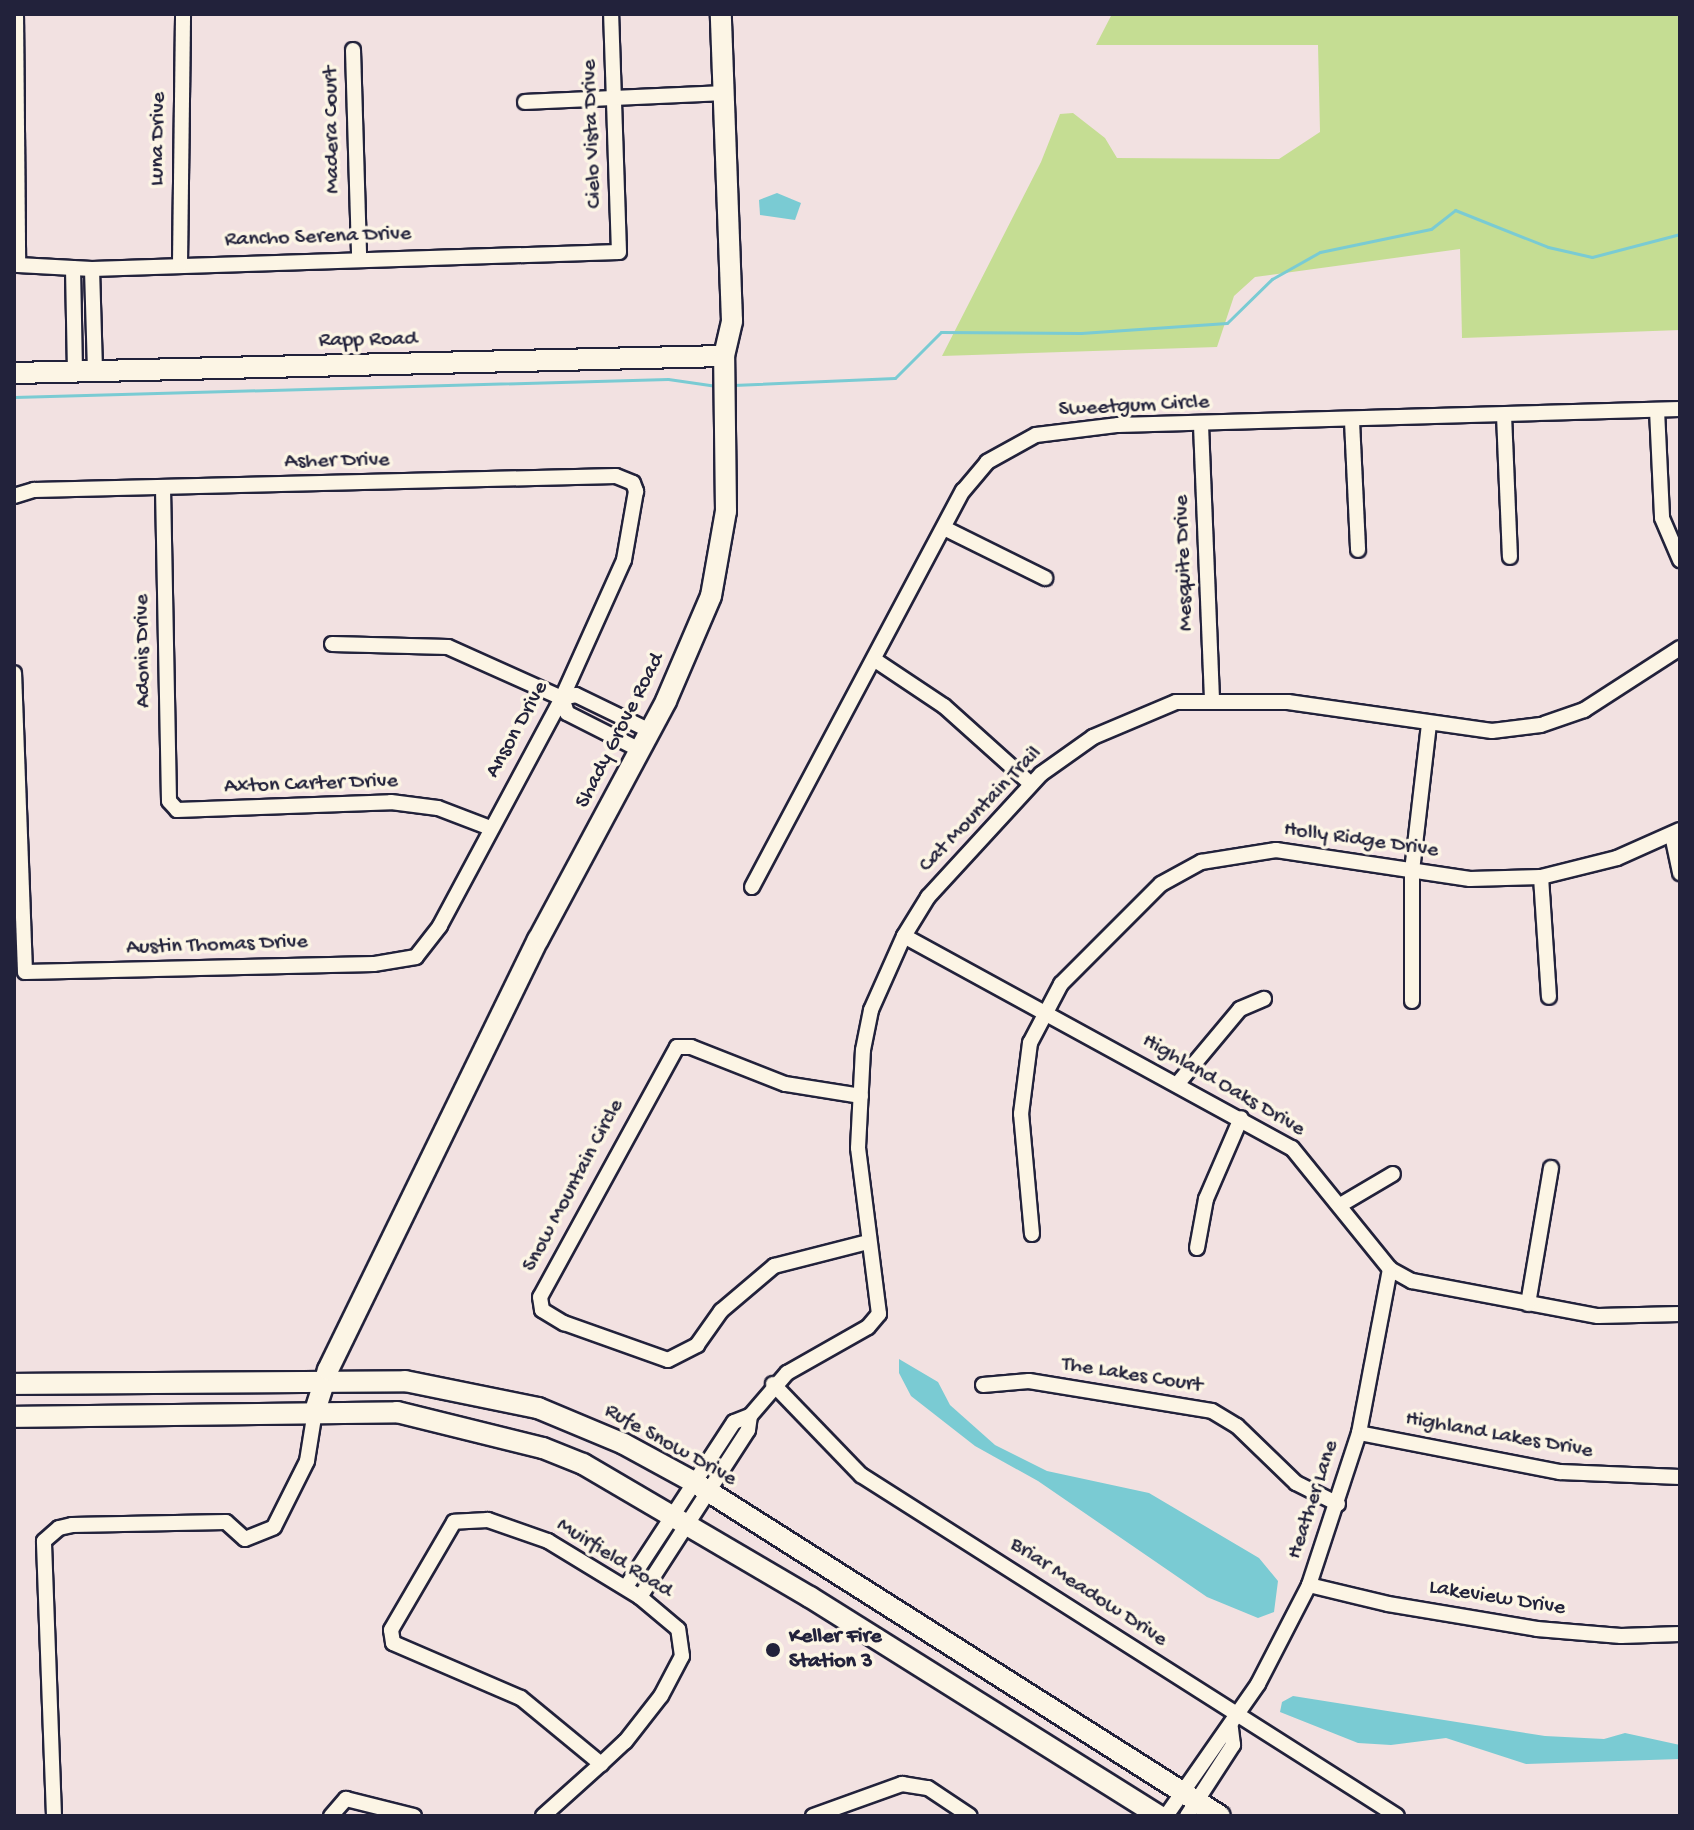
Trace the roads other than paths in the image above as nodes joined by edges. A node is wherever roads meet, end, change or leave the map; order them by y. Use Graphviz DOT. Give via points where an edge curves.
graph roads {
  1 [pos="16,14"];
  2 [pos="183,14"];
  3 [pos="611,14"];
  4 [pos="721,14"];
  5 [pos="353,50"];
  6 [pos="724,93"];
  7 [pos="613,99"];
  8 [pos="525,102"];
  9 [pos="619,252"];
  10 [pos="359,258"];
  11 [pos="180,264"];
  12 [pos="73,268"];
  13 [pos="92,269"];
  14 [pos="724,364"];
  15 [pos="85,372"];
  16 [pos="14,373"];
  17 [pos="1680,409"];
  18 [pos="1657,410"];
  19 [pos="1504,415"];
  20 [pos="1352,421"];
  21 [pos="1201,425"];
  22 [pos="163,488"];
  23 [pos="14,496"];
  24 [pos="636,508"];
  25 [pos="944,528"];
  26 [pos="1358,550"];
  27 [pos="1510,557"];
  28 [pos="1680,560"];
  29 [pos="1045,578"];
  30 [pos="332,644"];
  31 [pos="1680,648"];
  32 [pos="875,660"];
  33 [pos="14,673"];
  34 [pos="562,698"];
  35 [pos="1212,699"];
  36 [pos="1429,725"];
  37 [pos="650,731"];
  38 [pos="640,750"];
  39 [pos="15,760"];
  40 [pos="16,784"];
  41 [pos="1031,784"];
  42 [pos="177,810"];
  43 [pos="490,828"];
  44 [pos="1676,832"];
  45 [pos="1412,871"];
  46 [pos="1680,873"];
  47 [pos="1541,877"];
  48 [pos="752,887"];
  49 [pos="904,936"];
  50 [pos="411,958"];
  51 [pos="1549,997"];
  52 [pos="1264,999"];
  53 [pos="1412,1001"];
  54 [pos="1044,1012"];
  55 [pos="1179,1082"];
  56 [pos="861,1096"];
  57 [pos="1241,1118"];
  58 [pos="1551,1168"];
  59 [pos="1393,1174"];
  60 [pos="1342,1204"];
  61 [pos="1032,1234"];
  62 [pos="868,1242"];
  63 [pos="1197,1248"];
  64 [pos="1390,1269"];
  65 [pos="1528,1304"];
  66 [pos="1680,1314"];
  67 [pos="323,1381"];
  68 [pos="14,1384"];
  69 [pos="773,1384"];
  70 [pos="983,1385"];
  71 [pos="315,1411"];
  72 [pos="14,1417"];
  73 [pos="1359,1433"];
  74 [pos="1680,1477"];
  75 [pos="699,1486"];
  76 [pos="1338,1504"];
  77 [pos="678,1520"];
  78 [pos="1309,1585"];
  79 [pos="626,1587"];
  80 [pos="640,1597"];
  81 [pos="1680,1634"];
  82 [pos="1235,1722"];
  83 [pos="601,1764"];
  84 [pos="1189,1803"];
  85 [pos="54,1816"];
  86 [pos="331,1816"];
  87 [pos="414,1816"];
  88 [pos="543,1816"];
  89 [pos="813,1816"];
  90 [pos="970,1816"];
  91 [pos="1159,1816"];
  92 [pos="1166,1816"];
  93 [pos="1220,1816"];
  94 [pos="1397,1816"];
  1 -- 12 [label="street, Rancho Serena Drive" via="18,265"];
  2 -- 11 [label="street, Luna Drive"];
  3 -- 7 [label="street, Cielo Vista Drive"];
  4 -- 6 [label="main road, Shady Grove Road"];
  5 -- 10 [label="street, Madera Court"];
  6 -- 7 [label="street"];
  6 -- 14 [label="main road, Shady Grove Road" via="732,306"];
  7 -- 8 [label="street"];
  7 -- 9 [label="street, Cielo Vista Drive"];
  9 -- 10 [label="street, Rancho Serena Drive"];
  10 -- 11 [label="street, Rancho Serena Drive"];
  11 -- 13 [label="street, Rancho Serena Drive"];
  12 -- 13 [label="street, Rancho Serena Drive"];
  12 -- 15 [label="street"];
  13 -- 15 [label="street"];
  14 -- 15 [label="main road, Rapp Road"];
  14 -- 37 [label="main road, Shady Grove Road" via="726,511 718,571 703,619"];
  15 -- 16 [label="main road, Rapp Road"];
  17 -- 18 [label="street, Sweetgum Circle"];
  18 -- 19 [label="street, Sweetgum Circle"];
  18 -- 28 [label="street" via="1662,518"];
  19 -- 20 [label="street, Sweetgum Circle"];
  19 -- 27 [label="street"];
  20 -- 21 [label="street, Sweetgum Circle"];
  20 -- 26 [label="street"];
  21 -- 25 [label="street, Sweetgum Circle" via="1118,425 1036,435 987,462 963,491"];
  21 -- 35 [label="street, Mesquite Drive"];
  22 -- 23 [label="street, Asher Drive" via="34,490"];
  22 -- 24 [label="street, Asher Drive" via="616,476 633,483"];
  22 -- 42 [label="street, Adonis Drive" via="169,801"];
  24 -- 34 [label="street, Anson Drive" via="614,587"];
  25 -- 29 [label="street"];
  25 -- 32 [label="street, Sweetgum Circle"];
  30 -- 34 [label="street" via="448,647"];
  31 -- 36 [label="street, Cat Mountain Trail" via="1584,710 1556,720 1492,731"];
  32 -- 41 [label="street" via="944,706"];
  32 -- 48 [label="street, Sweetgum Circle"];
  33 -- 39 [label="street"];
  34 -- 37 [label="street" via="576,695"];
  34 -- 38 [label="street" via="567,713"];
  34 -- 43 [label="street, Anson Drive"];
  35 -- 36 [label="street, Cat Mountain Trail" via="1288,702"];
  35 -- 41 [label="street, Cat Mountain Trail" via="1176,702 1119,724 1066,753"];
  36 -- 45 [label="street"];
  37 -- 38 [label="main road, Shady Grove Road"];
  38 -- 67 [label="main road, Shady Grove Road" via="538,940"];
  39 -- 40 [label="street"];
  40 -- 50 [label="street, Austin Thomas Drive" via="25,972 374,964"];
  41 -- 49 [label="street, Cat Mountain Trail" via="946,873"];
  42 -- 43 [label="street, Axton Carter Drive" via="391,802 438,808"];
  43 -- 50 [label="street, Anson Drive" via="440,926 426,948"];
  44 -- 46 [label="street"];
  44 -- 47 [label="street, Holly Ridge Drive" via="1617,858"];
  45 -- 47 [label="street, Holly Ridge Drive" via="1470,879"];
  45 -- 53 [label="street"];
  45 -- 54 [label="street, Holly Ridge Drive" via="1276,850 1201,862 1133,907 1061,984"];
  47 -- 51 [label="street"];
  49 -- 54 [label="street, Highland Oaks Drive"];
  49 -- 56 [label="street, Cat Mountain Trail" via="871,1010"];
  52 -- 55 [label="street" via="1240,1009"];
  54 -- 55 [label="street, Highland Oaks Drive"];
  54 -- 61 [label="street, Holly Ridge Drive" via="1030,1043 1022,1086"];
  55 -- 57 [label="street, Highland Oaks Drive"];
  56 -- 62 [label="street, Cat Mountain Trail" via="858,1148"];
  56 -- 62 [label="street, Snow Mountain Circle" via="785,1084 691,1047 677,1047 540,1297 542,1310 668,1360 697,1345 721,1311 774,1266"];
  57 -- 60 [label="street, Highland Oaks Drive" via="1292,1148"];
  57 -- 63 [label="street" via="1206,1199"];
  58 -- 65 [label="street"];
  59 -- 60 [label="street"];
  60 -- 64 [label="street, Highland Oaks Drive"];
  62 -- 69 [label="street, Cat Mountain Trail" via="880,1302 875,1322"];
  64 -- 65 [label="street" via="1412,1281"];
  64 -- 73 [label="street, Heather Lane"];
  65 -- 66 [label="street" via="1598,1316"];
  67 -- 68 [label="main road, Rufe Snow Drive"];
  67 -- 71 [label="main road, Shady Grove Road"];
  67 -- 75 [label="main road, Rufe Snow Drive" via="405,1381 507,1398 624,1444"];
  69 -- 75 [label="street, Cat Mountain Trail" via="750,1416 734,1422"];
  69 -- 82 [label="street, Briar Meadow Drive" via="861,1475"];
  70 -- 76 [label="street, The Lakes Court" via="1029,1381 1212,1411 1237,1426 1296,1483"];
  71 -- 72 [label="main road"];
  71 -- 77 [label="main road" via="397,1412 504,1435 583,1464"];
  71 -- 85 [label="street" via="310,1453 274,1527 245,1539 226,1522 72,1525 44,1541"];
  73 -- 74 [label="street, Highland Lakes Drive" via="1560,1472"];
  73 -- 76 [label="street, Heather Lane"];
  75 -- 77 [label="street, Cat Mountain Trail"];
  75 -- 84 [label="main road, Rufe Snow Drive"];
  76 -- 78 [label="street, Heather Lane"];
  77 -- 79 [label="street, Cat Mountain Trail"];
  77 -- 80 [label="street, Cat Mountain Trail"];
  77 -- 91 [label="main road"];
  78 -- 81 [label="street, Lakeview Drive" via="1537,1629 1621,1636"];
  78 -- 82 [label="street, Heather Lane"];
  79 -- 80 [label="street, Muirfield Road"];
  79 -- 83 [label="street, Muirfield Road" via="548,1541 464,1518 446,1531 391,1630 393,1643 521,1698"];
  80 -- 83 [label="street, Muirfield Road" via="678,1629 682,1656 661,1696"];
  82 -- 84 [label="street, Heather Lane"];
  82 -- 94 [label="street, Briar Meadow Drive"];
  83 -- 88 [label="street, Muirfield Road"];
  84 -- 92 [label="street, Heather Lane"];
  84 -- 93 [label="main road, Rufe Snow Drive"];
  86 -- 87 [label="street" via="346,1799"];
  89 -- 90 [label="street" via="902,1784 928,1788"];
}
